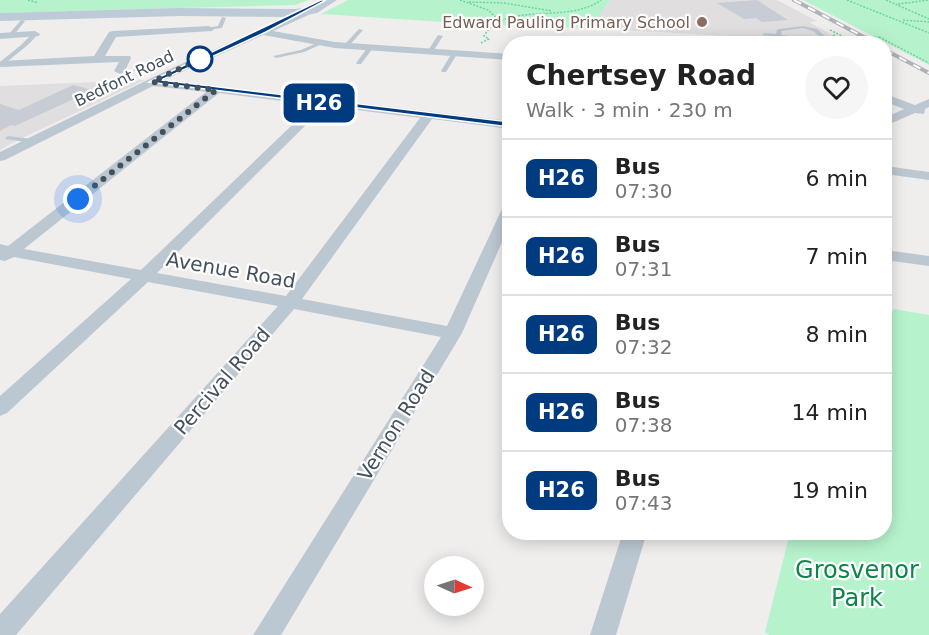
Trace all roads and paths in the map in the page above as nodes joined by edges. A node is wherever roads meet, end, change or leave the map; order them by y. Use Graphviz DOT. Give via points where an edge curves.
graph roads {
  1 [pos="323,0"];
  2 [pos="331,0"];
  3 [pos="460,0"];
  4 [pos="601,0"];
  5 [pos="847,0"];
  6 [pos="886,0"];
  7 [pos="929,0"];
  8 [pos="469,2"];
  9 [pos="897,5"];
  10 [pos="178,12"];
  11 [pos="302,12"];
  12 [pos="560,12"];
  13 [pos="218,15"];
  14 [pos="0,17"];
  15 [pos="892,18"];
  16 [pos="929,18"];
  17 [pos="498,19"];
  18 [pos="23,21"];
  19 [pos="929,24"];
  20 [pos="209,29"];
  21 [pos="361,30"];
  22 [pos="165,31"];
  23 [pos="262,31"];
  24 [pos="929,32"];
  25 [pos="35,34"];
  26 [pos="765,35"];
  27 [pos="5,36"];
  28 [pos="440,36"];
  29 [pos="779,36"];
  30 [pos="822,36"];
  31 [pos="839,36"];
  32 [pos="841,36"];
  33 [pos="321,43"];
  34 [pos="892,44"];
  35 [pos="347,45"];
  36 [pos="370,48"];
  37 [pos="430,52"];
  38 [pos="454,54"];
  39 [pos="475,55"];
  40 [pos="276,56"];
  41 [pos="502,57"];
  42 [pos="98,60"];
  43 [pos="359,63"];
  44 [pos="929,63"];
  45 [pos="1,64"];
  46 [pos="120,71"];
  47 [pos="444,71"];
  48 [pos="152,82"];
  49 [pos="216,90"];
  50 [pos="892,101"];
  51 [pos="322,103"];
  52 [pos="929,103"];
  53 [pos="914,109"];
  54 [pos="929,115"];
  55 [pos="429,116"];
  56 [pos="892,118"];
  57 [pos="502,124"];
  58 [pos="8,138"];
  59 [pos="32,141"];
  60 [pos="0,157"];
  61 [pos="892,171"];
  62 [pos="929,176"];
  63 [pos="502,225"];
  64 [pos="4,253"];
  65 [pos="892,256"];
  66 [pos="929,261"];
  67 [pos="144,276"];
  68 [pos="290,303"];
  69 [pos="453,333"];
  70 [pos="0,408"];
  71 [pos="633,540"];
  72 [pos="0,634"];
  73 [pos="266,635"];
  74 [pos="603,635"];
  1 -- 11 [label="street, Bedfont Road"];
  2 -- 11 [label="street, Bedfont Road"];
  3 -- 8 [label="path"];
  4 -- 12 [label="path" via="597,5"];
  5 -- 15 [label="path"];
  6 -- 9 [label="path"];
  7 -- 9 [label="path"];
  8 -- 12 [label="path"];
  8 -- 17 [label="path"];
  9 -- 16 [label="path"];
  10 -- 13 [label="street"];
  10 -- 14 [label="street"];
  10 -- 22 [label="street"];
  11 -- 13 [label="street"];
  11 -- 23 [label="street, Bedfont Road"];
  12 -- 17 [label="path"];
  13 -- 20 [label="lane" via="220,27"];
  15 -- 19 [label="path"];
  15 -- 24 [label="path"];
  17 -- 39 [label="path" via="490,25 484,36 489,39 480,44"];
  18 -- 27 [label="lane"];
  20 -- 22 [label="street"];
  21 -- 35 [label="lane"];
  22 -- 42 [label="street" via="114,32"];
  23 -- 33 [label="street"];
  23 -- 48 [label="street, Bedfont Road"];
  25 -- 27 [label="street"];
  25 -- 45 [label="lane" via="24,49 12,53"];
  26 -- 29 [label="lane"];
  28 -- 37 [label="lane"];
  29 -- 30 [label="lane" via="779,30 803,27"];
  31 -- 32 [label="path, bridge" via="830,31"];
  33 -- 35 [label="street"];
  33 -- 40 [label="lane"];
  34 -- 44 [label="path, bridge"];
  35 -- 36 [label="street"];
  36 -- 37 [label="street"];
  36 -- 43 [label="lane"];
  37 -- 38 [label="street"];
  38 -- 39 [label="street"];
  38 -- 47 [label="lane"];
  39 -- 41 [label="street"];
  42 -- 45 [label="street"];
  42 -- 46 [label="street" via="126,58"];
  48 -- 49 [label="street"];
  48 -- 59 [label="street, Bedfont Road"];
  49 -- 51 [label="street"];
  49 -- 64 [label="street"];
  50 -- 53 [label="street"];
  51 -- 55 [label="street"];
  51 -- 67 [label="street"];
  52 -- 53 [label="street"];
  53 -- 54 [label="street"];
  53 -- 56 [label="street"];
  55 -- 57 [label="street"];
  55 -- 68 [label="street, Percival Road"];
  58 -- 59 [label="lane"];
  59 -- 60 [label="street, Bedfont Road"];
  61 -- 62 [label="street"];
  63 -- 69 [label="street, Vernon Road"];
  64 -- 67 [label="street, Avenue Road"];
  65 -- 66 [label="street"];
  67 -- 68 [label="street, Avenue Road"];
  67 -- 70 [label="street"];
  68 -- 69 [label="street, Avenue Road"];
  68 -- 72 [label="street, Percival Road"];
  69 -- 73 [label="street, Vernon Road"];
  71 -- 74 [label="street"];
}
